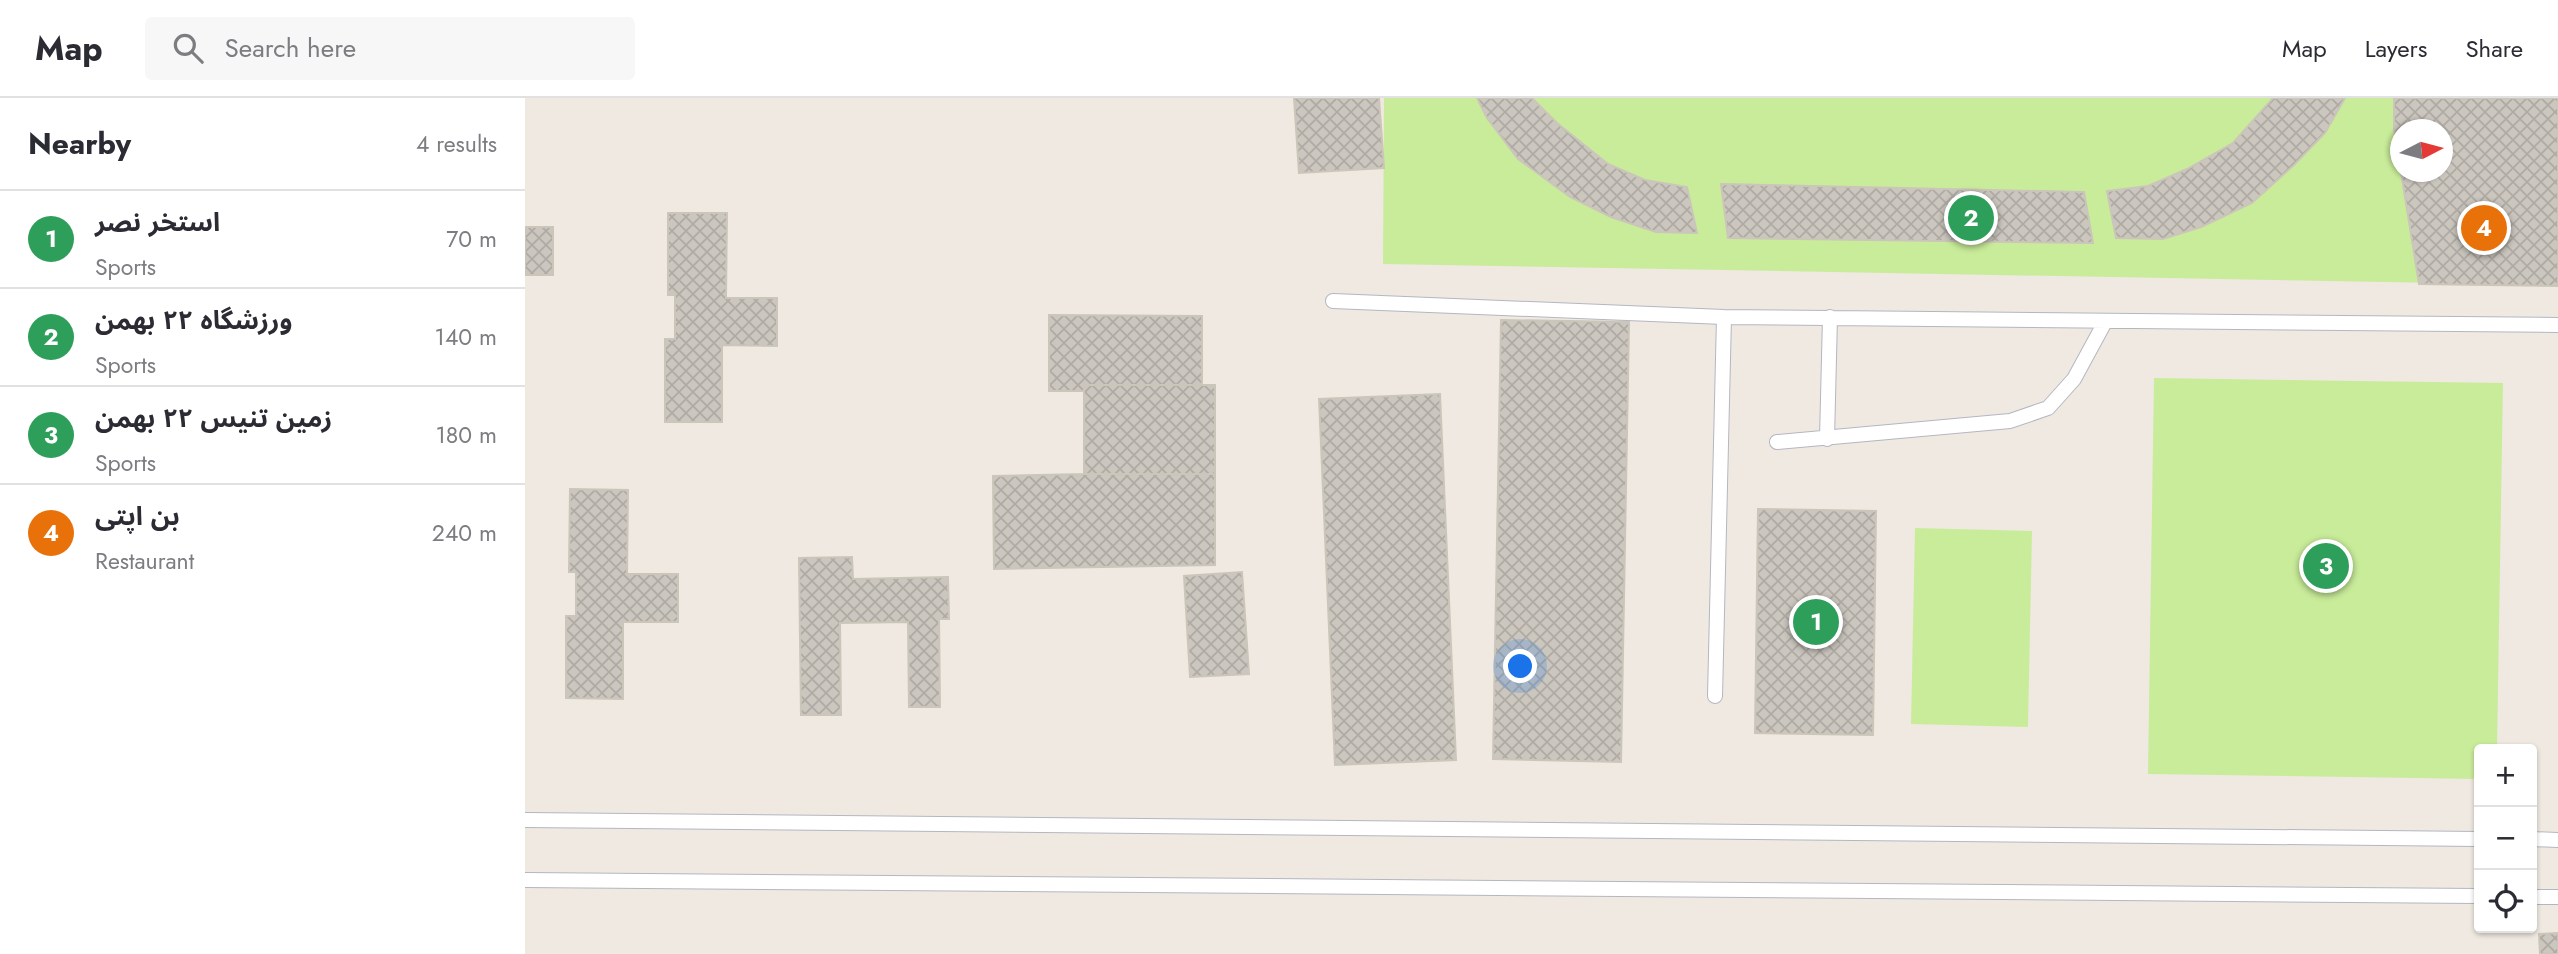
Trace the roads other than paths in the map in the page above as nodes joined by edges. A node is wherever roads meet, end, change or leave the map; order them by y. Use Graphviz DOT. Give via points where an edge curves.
graph roads {
  1 [pos="1333,301"];
  2 [pos="1724,317"];
  3 [pos="1830,317"];
  4 [pos="2105,322"];
  5 [pos="2558,325"];
  6 [pos="1827,439"];
  7 [pos="1777,442"];
  8 [pos="1715,696"];
  9 [pos="525,820"];
  10 [pos="2474,839"];
  11 [pos="2537,839"];
  12 [pos="2558,840"];
  13 [pos="525,880"];
  14 [pos="2474,897"];
  15 [pos="2537,897"];
  16 [pos="2558,897"];
  1 -- 2 [label="lane"];
  2 -- 3 [label="lane"];
  2 -- 8 [label="lane"];
  3 -- 4 [label="lane"];
  3 -- 6 [label="lane"];
  4 -- 5 [label="lane"];
  4 -- 6 [label="lane" via="2074,379 2048,408 2010,421"];
  6 -- 7 [label="lane"];
  9 -- 10 [label="lane"];
  11 -- 12 [label="lane"];
  13 -- 14 [label="lane"];
  15 -- 16 [label="lane"];
}
